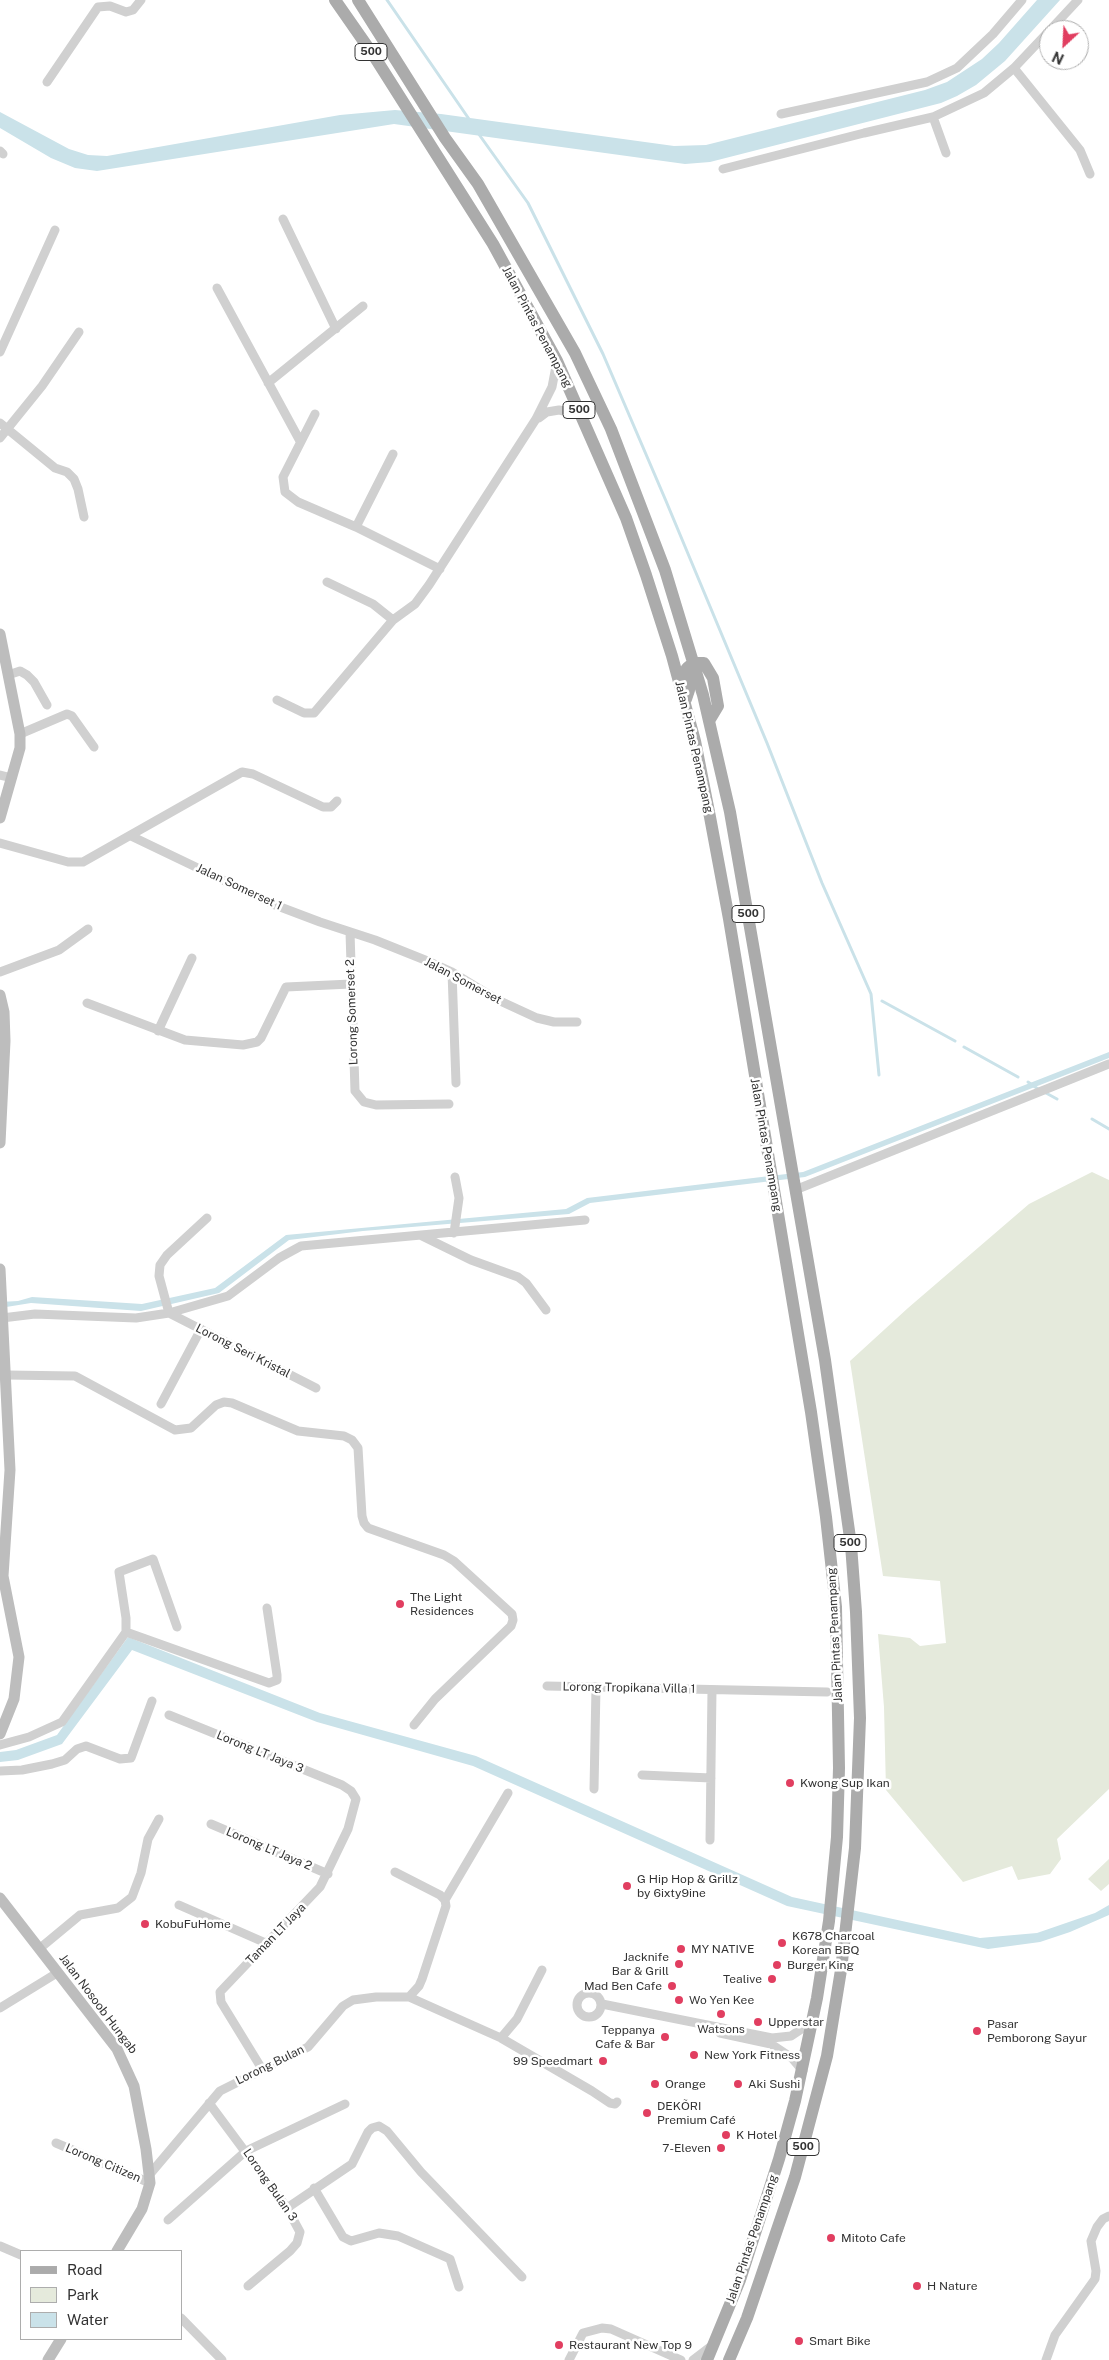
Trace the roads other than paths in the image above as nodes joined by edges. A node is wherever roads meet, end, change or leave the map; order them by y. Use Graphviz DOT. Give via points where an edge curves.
graph roads {
  1 [pos="141,0"];
  2 [pos="335,0"];
  3 [pos="358,0"];
  4 [pos="1022,0"];
  5 [pos="1078,0"];
  6 [pos="1059,20"];
  7 [pos="1039,41"];
  8 [pos="1014,68"];
  9 [pos="47,82"];
  10 [pos="781,114"];
  11 [pos="933,117"];
  12 [pos="946,153"];
  13 [pos="723,169"];
  14 [pos="1090,174"];
  15 [pos="283,220"];
  16 [pos="55,230"];
  17 [pos="217,288"];
  18 [pos="364,306"];
  19 [pos="336,329"];
  20 [pos="79,332"];
  21 [pos="0,352"];
  22 [pos="557,361"];
  23 [pos="268,383"];
  24 [pos="597,400"];
  25 [pos="315,414"];
  26 [pos="582,415"];
  27 [pos="536,420"];
  28 [pos="4,426"];
  29 [pos="0,438"];
  30 [pos="300,441"];
  31 [pos="393,454"];
  32 [pos="604,468"];
  33 [pos="84,517"];
  34 [pos="356,528"];
  35 [pos="440,569"];
  36 [pos="327,582"];
  37 [pos="393,620"];
  38 [pos="0,634"];
  39 [pos="2,650"];
  40 [pos="693,663"];
  41 [pos="8,676"];
  42 [pos="276,700"];
  43 [pos="685,703"];
  44 [pos="47,705"];
  45 [pos="20,734"];
  46 [pos="94,747"];
  47 [pos="0,775"];
  48 [pos="12,778"];
  49 [pos="337,801"];
  50 [pos="0,818"];
  51 [pos="131,836"];
  52 [pos="0,843"];
  53 [pos="88,929"];
  54 [pos="350,932"];
  55 [pos="192,958"];
  56 [pos="0,972"];
  57 [pos="452,972"];
  58 [pos="350,984"];
  59 [pos="0,996"];
  60 [pos="87,1003"];
  61 [pos="577,1022"];
  62 [pos="158,1031"];
  63 [pos="2,1054"];
  64 [pos="1109,1064"];
  65 [pos="456,1083"];
  66 [pos="448,1104"];
  67 [pos="0,1143"];
  68 [pos="455,1177"];
  69 [pos="794,1189"];
  70 [pos="207,1218"];
  71 [pos="585,1220"];
  72 [pos="454,1233"];
  73 [pos="421,1236"];
  74 [pos="0,1269"];
  75 [pos="1,1299"];
  76 [pos="168,1310"];
  77 [pos="546,1310"];
  78 [pos="2,1315"];
  79 [pos="201,1329"];
  80 [pos="1,1337"];
  81 [pos="6,1375"];
  82 [pos="316,1388"];
  83 [pos="161,1404"];
  84 [pos="4,1409"];
  85 [pos="3,1526"];
  86 [pos="267,1608"];
  87 [pos="177,1627"];
  88 [pos="126,1632"];
  89 [pos="838,1663"];
  90 [pos="547,1686"];
  91 [pos="596,1687"];
  92 [pos="712,1690"];
  93 [pos="827,1692"];
  94 [pos="152,1701"];
  95 [pos="169,1715"];
  96 [pos="414,1725"];
  97 [pos="0,1734"];
  98 [pos="0,1744"];
  99 [pos="839,1748"];
  100 [pos="0,1771"];
  101 [pos="642,1775"];
  102 [pos="711,1778"];
  103 [pos="594,1789"];
  104 [pos="351,1790"];
  105 [pos="508,1793"];
  106 [pos="159,1819"];
  107 [pos="211,1824"];
  108 [pos="710,1840"];
  109 [pos="395,1872"];
  110 [pos="328,1874"];
  111 [pos="0,1898"];
  112 [pos="445,1900"];
  113 [pos="179,1905"];
  114 [pos="268,1944"];
  115 [pos="39,1948"];
  116 [pos="542,1970"];
  117 [pos="57,1973"];
  118 [pos="409,1998"];
  119 [pos="0,2008"];
  120 [pos="812,2022"];
  121 [pos="501,2038"];
  122 [pos="262,2069"];
  123 [pos="803,2071"];
  124 [pos="617,2102"];
  125 [pos="209,2103"];
  126 [pos="345,2104"];
  127 [pos="56,2143"];
  128 [pos="246,2151"];
  129 [pos="150,2178"];
  130 [pos="314,2188"];
  131 [pos="287,2208"];
  132 [pos="1109,2216"];
  133 [pos="168,2220"];
  134 [pos="0,2246"];
  135 [pos="119,2250"];
  136 [pos="20,2255"];
  137 [pos="522,2277"];
  138 [pos="248,2286"];
  139 [pos="459,2287"];
  140 [pos="182,2319"];
  141 [pos="60,2340"];
  142 [pos="715,2343"];
  143 [pos="668,2358"];
  144 [pos="48,2360"];
  145 [pos="222,2360"];
  146 [pos="569,2360"];
  147 [pos="680,2360"];
  148 [pos="693,2360"];
  149 [pos="707,2360"];
  150 [pos="729,2360"];
  151 [pos="1046,2360"];
  1 -- 9 [label="street" via="134,10 126,12 110,6 98,8"];
  2 -- 22 [label="main road, Jalan Pintas Penampang / 500" via="493,244"];
  3 -- 24 [label="main road, Jalan Pintas Penampang / 500" via="445,138 470,171 575,353"];
  4 -- 10 [label="street" via="993,34 957,68 927,82"];
  5 -- 6 [label="street"];
  7 -- 8 [label="street"];
  8 -- 11 [label="street" via="984,93"];
  8 -- 14 [label="street" via="1080,150"];
  11 -- 12 [label="street"];
  11 -- 13 [label="street"];
  15 -- 19 [label="street"];
  16 -- 21 [label="street"];
  17 -- 23 [label="street"];
  18 -- 19 [label="street"];
  19 -- 23 [label="street"];
  20 -- 28 [label="street" via="42,386"];
  22 -- 26 [label="main road, Jalan Pintas Penampang / 500"];
  22 -- 27 [label="street" via="552,387"];
  23 -- 30 [label="street"];
  24 -- 32 [label="main road" via="598,418 613,450 613,459"];
  24 -- 40 [label="main road, Jalan Pintas Penampang / 500" via="665,570"];
  25 -- 30 [label="street"];
  26 -- 27 [label="street" via="559,410 547,412"];
  26 -- 32 [label="main road, Jalan Pintas Penampang / 500"];
  27 -- 35 [label="street"];
  28 -- 29 [label="street"];
  28 -- 33 [label="street" via="55,468 67,472 74,479"];
  30 -- 34 [label="street" via="283,477 285,492 298,502"];
  31 -- 34 [label="street"];
  32 -- 43 [label="main road, Jalan Pintas Penampang / 500" via="646,574"];
  34 -- 35 [label="street"];
  35 -- 37 [label="street" via="415,604"];
  36 -- 37 [label="street" via="373,604"];
  37 -- 42 [label="street" via="314,713 304,713"];
  38 -- 39 [label="main road"];
  39 -- 41 [label="main road"];
  40 -- 43 [label="main road" via="686,671 689,690"];
  40 -- 69 [label="main road, Jalan Pintas Penampang / 500" via="730,812 787,1132"];
  41 -- 44 [label="street" via="20,671 27,674"];
  41 -- 45 [label="main road"];
  43 -- 89 [label="main road, Jalan Pintas Penampang / 500" via="729,919 775,1193 826,1516 836,1607"];
  45 -- 46 [label="street" via="67,714 72,716"];
  45 -- 48 [label="main road" via="19,758"];
  47 -- 48 [label="street"];
  48 -- 50 [label="main road"];
  49 -- 51 [label="street" via="331,807 323,808 253,774 242,772"];
  51 -- 52 [label="street" via="90,860 77,863"];
  51 -- 54 [label="street, Jalan Somerset 1" via="275,905"];
  53 -- 56 [label="street" via="59,950"];
  54 -- 57 [label="street, Jalan Somerset"];
  54 -- 58 [label="street, Lorong Somerset 2"];
  55 -- 62 [label="street"];
  57 -- 61 [label="street, Jalan Somerset" via="498,1000 537,1018"];
  57 -- 65 [label="street"];
  58 -- 62 [label="street" via="286,986 265,1032 257,1042 250,1044 185,1040"];
  58 -- 66 [label="street, Lorong Somerset 2" via="355,1091 364,1102 376,1105"];
  59 -- 63 [label="main road" via="4,1012"];
  60 -- 62 [label="street"];
  63 -- 67 [label="main road"];
  64 -- 69 [label="street"];
  68 -- 72 [label="street" via="459,1198"];
  69 -- 150 [label="main road, Jalan Pintas Penampang / 500" via="851,1544 860,1718 858,1807 850,1902 827,2056 775,2237"];
  70 -- 76 [label="street" via="160,1265"];
  71 -- 72 [label="street"];
  72 -- 73 [label="street"];
  73 -- 76 [label="street" via="300,1246 228,1296"];
  73 -- 77 [label="street" via="471,1260 518,1277"];
  74 -- 75 [label="main road"];
  75 -- 78 [label="main road"];
  76 -- 78 [label="street" via="136,1318"];
  76 -- 79 [label="street, Lorong Seri Kristal"];
  78 -- 80 [label="main road"];
  79 -- 82 [label="street, Lorong Seri Kristal"];
  79 -- 83 [label="street"];
  80 -- 81 [label="main road"];
  81 -- 84 [label="main road"];
  81 -- 96 [label="street" via="75,1376 175,1430 191,1428 216,1405 224,1402 298,1431 344,1436 352,1440 358,1448 362,1516 368,1528 449,1558 512,1614 511,1626 435,1699"];
  84 -- 85 [label="main road" via="10,1470"];
  85 -- 97 [label="main road" via="3,1582 18,1645 18,1672 14,1699"];
  86 -- 88 [label="street" via="277,1675 276,1680 269,1683"];
  87 -- 88 [label="street" via="153,1559 119,1572"];
  88 -- 98 [label="street" via="62,1722 29,1737"];
  89 -- 93 [label="street" via="835,1680"];
  89 -- 99 [label="main road, Jalan Pintas Penampang / 500"];
  90 -- 91 [label="street, Lorong Tropikana Villa 1"];
  91 -- 92 [label="street, Lorong Tropikana Villa 1"];
  91 -- 103 [label="street"];
  92 -- 93 [label="street, Lorong Tropikana Villa 1"];
  92 -- 102 [label="street, Lorong Tropikana Villa 1"];
  93 -- 99 [label="street" via="835,1703"];
  94 -- 100 [label="street" via="131,1758 120,1759 86,1746 77,1749 66,1760 22,1770"];
  95 -- 104 [label="street, Lorong LT Jaya 3"];
  99 -- 120 [label="main road, Jalan Pintas Penampang / 500" via="837,1837 829,1921"];
  101 -- 102 [label="street"];
  102 -- 108 [label="street, Lorong Tropikana Villa 1"];
  104 -- 110 [label="street, Taman LT Jaya" via="356,1805"];
  105 -- 112 [label="street"];
  106 -- 115 [label="street" via="148,1839 140,1878 132,1897 118,1908 80,1915"];
  107 -- 110 [label="street, Lorong LT Jaya 2"];
  109 -- 112 [label="street"];
  110 -- 114 [label="street, Taman LT Jaya" via="315,1894"];
  111 -- 115 [label="main road, Jalan Nosoob Hungab"];
  112 -- 118 [label="street" via="444,1913 420,1986"];
  113 -- 114 [label="street"];
  114 -- 122 [label="street, Taman LT Jaya" via="223,1986 220,1996"];
  115 -- 117 [label="main road, Jalan Nosoob Hungab"];
  116 -- 121 [label="street" via="516,2019"];
  117 -- 119 [label="street"];
  117 -- 129 [label="main road, Jalan Nosoob Hungab" via="98,2023 125,2063 140,2110"];
  118 -- 121 [label="street, Lorong Bulan"];
  118 -- 122 [label="street, Lorong Bulan" via="376,1997 348,2002 308,2047"];
  120 -- 123 [label="main road, Jalan Pintas Penampang / 500"];
  120 -- 123 [label="street" via="791,2036 772,2038 602,2006 771,2044 785,2052"];
  121 -- 124 [label="street, Lorong Bulan" via="610,2104"];
  122 -- 125 [label="street, Lorong Bulan" via="226,2087"];
  123 -- 142 [label="main road, Jalan Pintas Penampang / 500" via="757,2231"];
  125 -- 128 [label="street, Lorong Bulan 3"];
  125 -- 129 [label="street, Lorong Bulan"];
  126 -- 128 [label="street"];
  127 -- 129 [label="street, Lorong Citizen"];
  128 -- 131 [label="street, Lorong Bulan 3"];
  128 -- 133 [label="street"];
  129 -- 135 [label="main road, Jalan Nosoob Hungab" via="142,2209"];
  130 -- 131 [label="street"];
  130 -- 137 [label="street" via="352,2164 372,2128 384,2128 421,2172"];
  130 -- 139 [label="street" via="343,2237 351,2240 379,2233 398,2236 450,2259"];
  131 -- 138 [label="street, Lorong Bulan 3" via="300,2232 297,2243"];
  132 -- 151 [label="street" via="1097,2227 1091,2241 1095,2280 1055,2335"];
  134 -- 136 [label="street"];
  140 -- 145 [label="street"];
  141 -- 144 [label="main road"];
  142 -- 148 [label="street"];
  142 -- 149 [label="main road, Jalan Pintas Penampang / 500"];
  143 -- 146 [label="street" via="616,2331 602,2328 583,2334"];
  143 -- 147 [label="street"];
}
